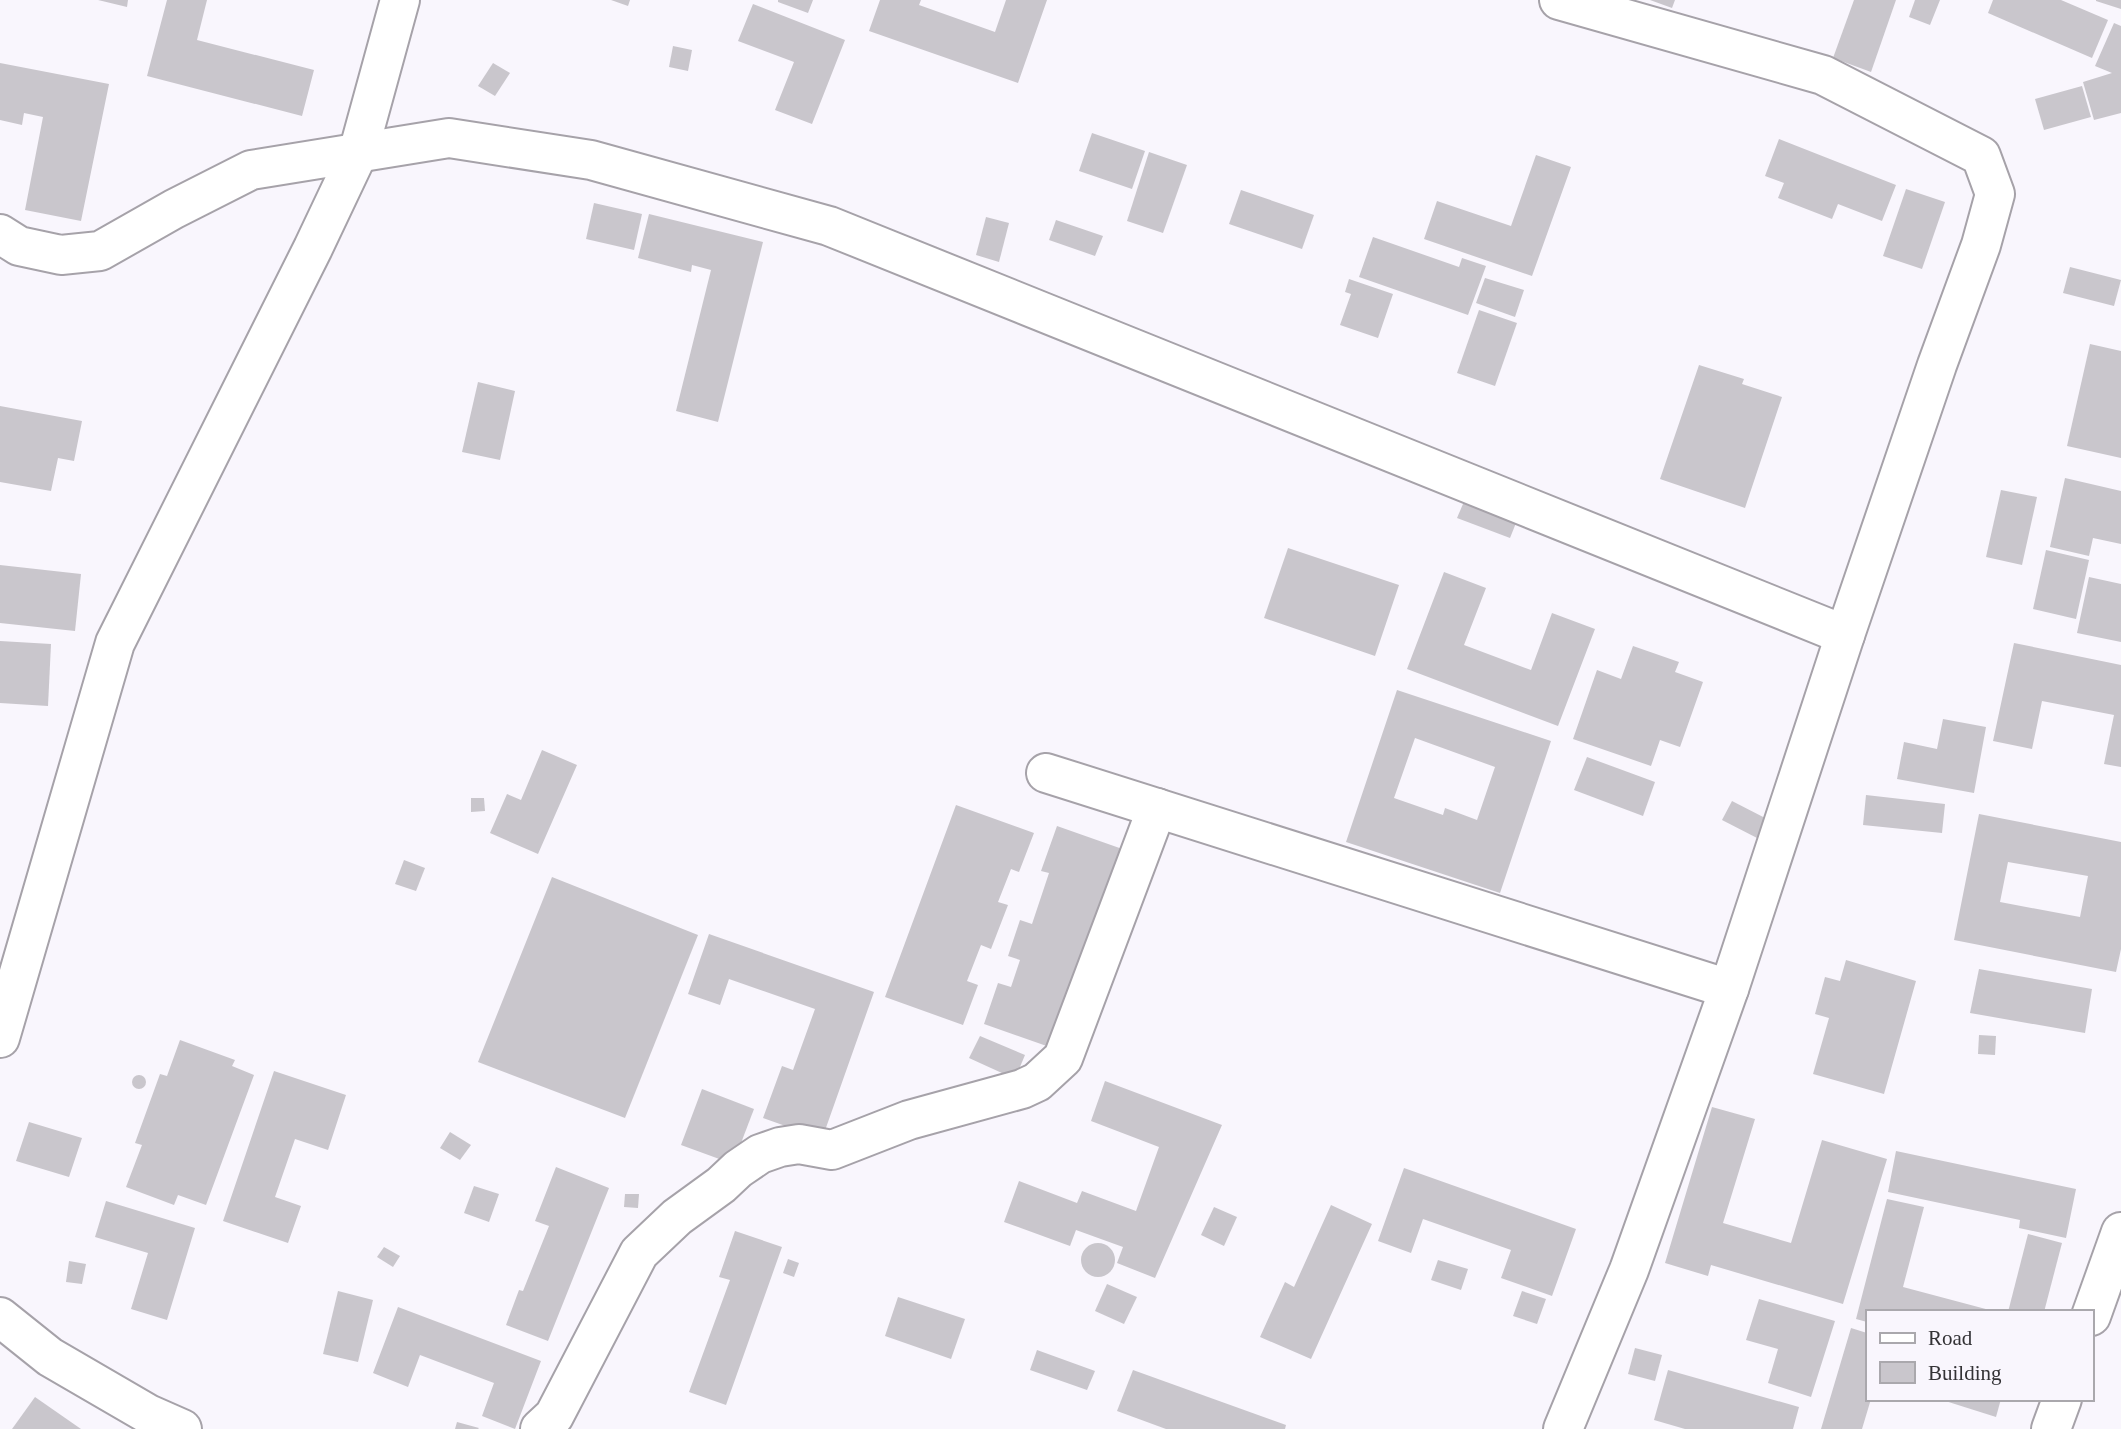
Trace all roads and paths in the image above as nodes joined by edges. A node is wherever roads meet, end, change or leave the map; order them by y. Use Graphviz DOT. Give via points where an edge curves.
graph roads {
  1 [pos="400,0"];
  2 [pos="1559,0"];
  3 [pos="358,153"];
  4 [pos="0,234"];
  5 [pos="1845,635"];
  6 [pos="1046,773"];
  7 [pos="1157,808"];
  8 [pos="1729,989"];
  9 [pos="0,1038"];
  10 [pos="2121,1233"];
  11 [pos="2093,1310"];
  12 [pos="0,1317"];
  13 [pos="2061,1401"];
  14 [pos="182,1429"];
  15 [pos="540,1429"];
  16 [pos="1563,1429"];
  17 [pos="2051,1429"];
  1 -- 3 [label="street"];
  2 -- 5 [label="street" via="1823,75 1981,156 1995,194 1981,245"];
  3 -- 4 [label="street" via="251,170 100,251 61,255 19,246"];
  3 -- 5 [label="street" via="449,138 591,160 830,226"];
  3 -- 9 [label="street" via="115,643"];
  5 -- 8 [label="street"];
  6 -- 7 [label="street"];
  7 -- 8 [label="street"];
  7 -- 15 [label="street" via="1063,1058 1022,1089 909,1120 832,1150 799,1144 780,1147 738,1169 677,1216 639,1253 554,1416"];
  8 -- 16 [label="street" via="1629,1270"];
  10 -- 11 [label="street"];
  12 -- 14 [label="street" via="50,1357"];
  13 -- 17 [label="street"];
}
